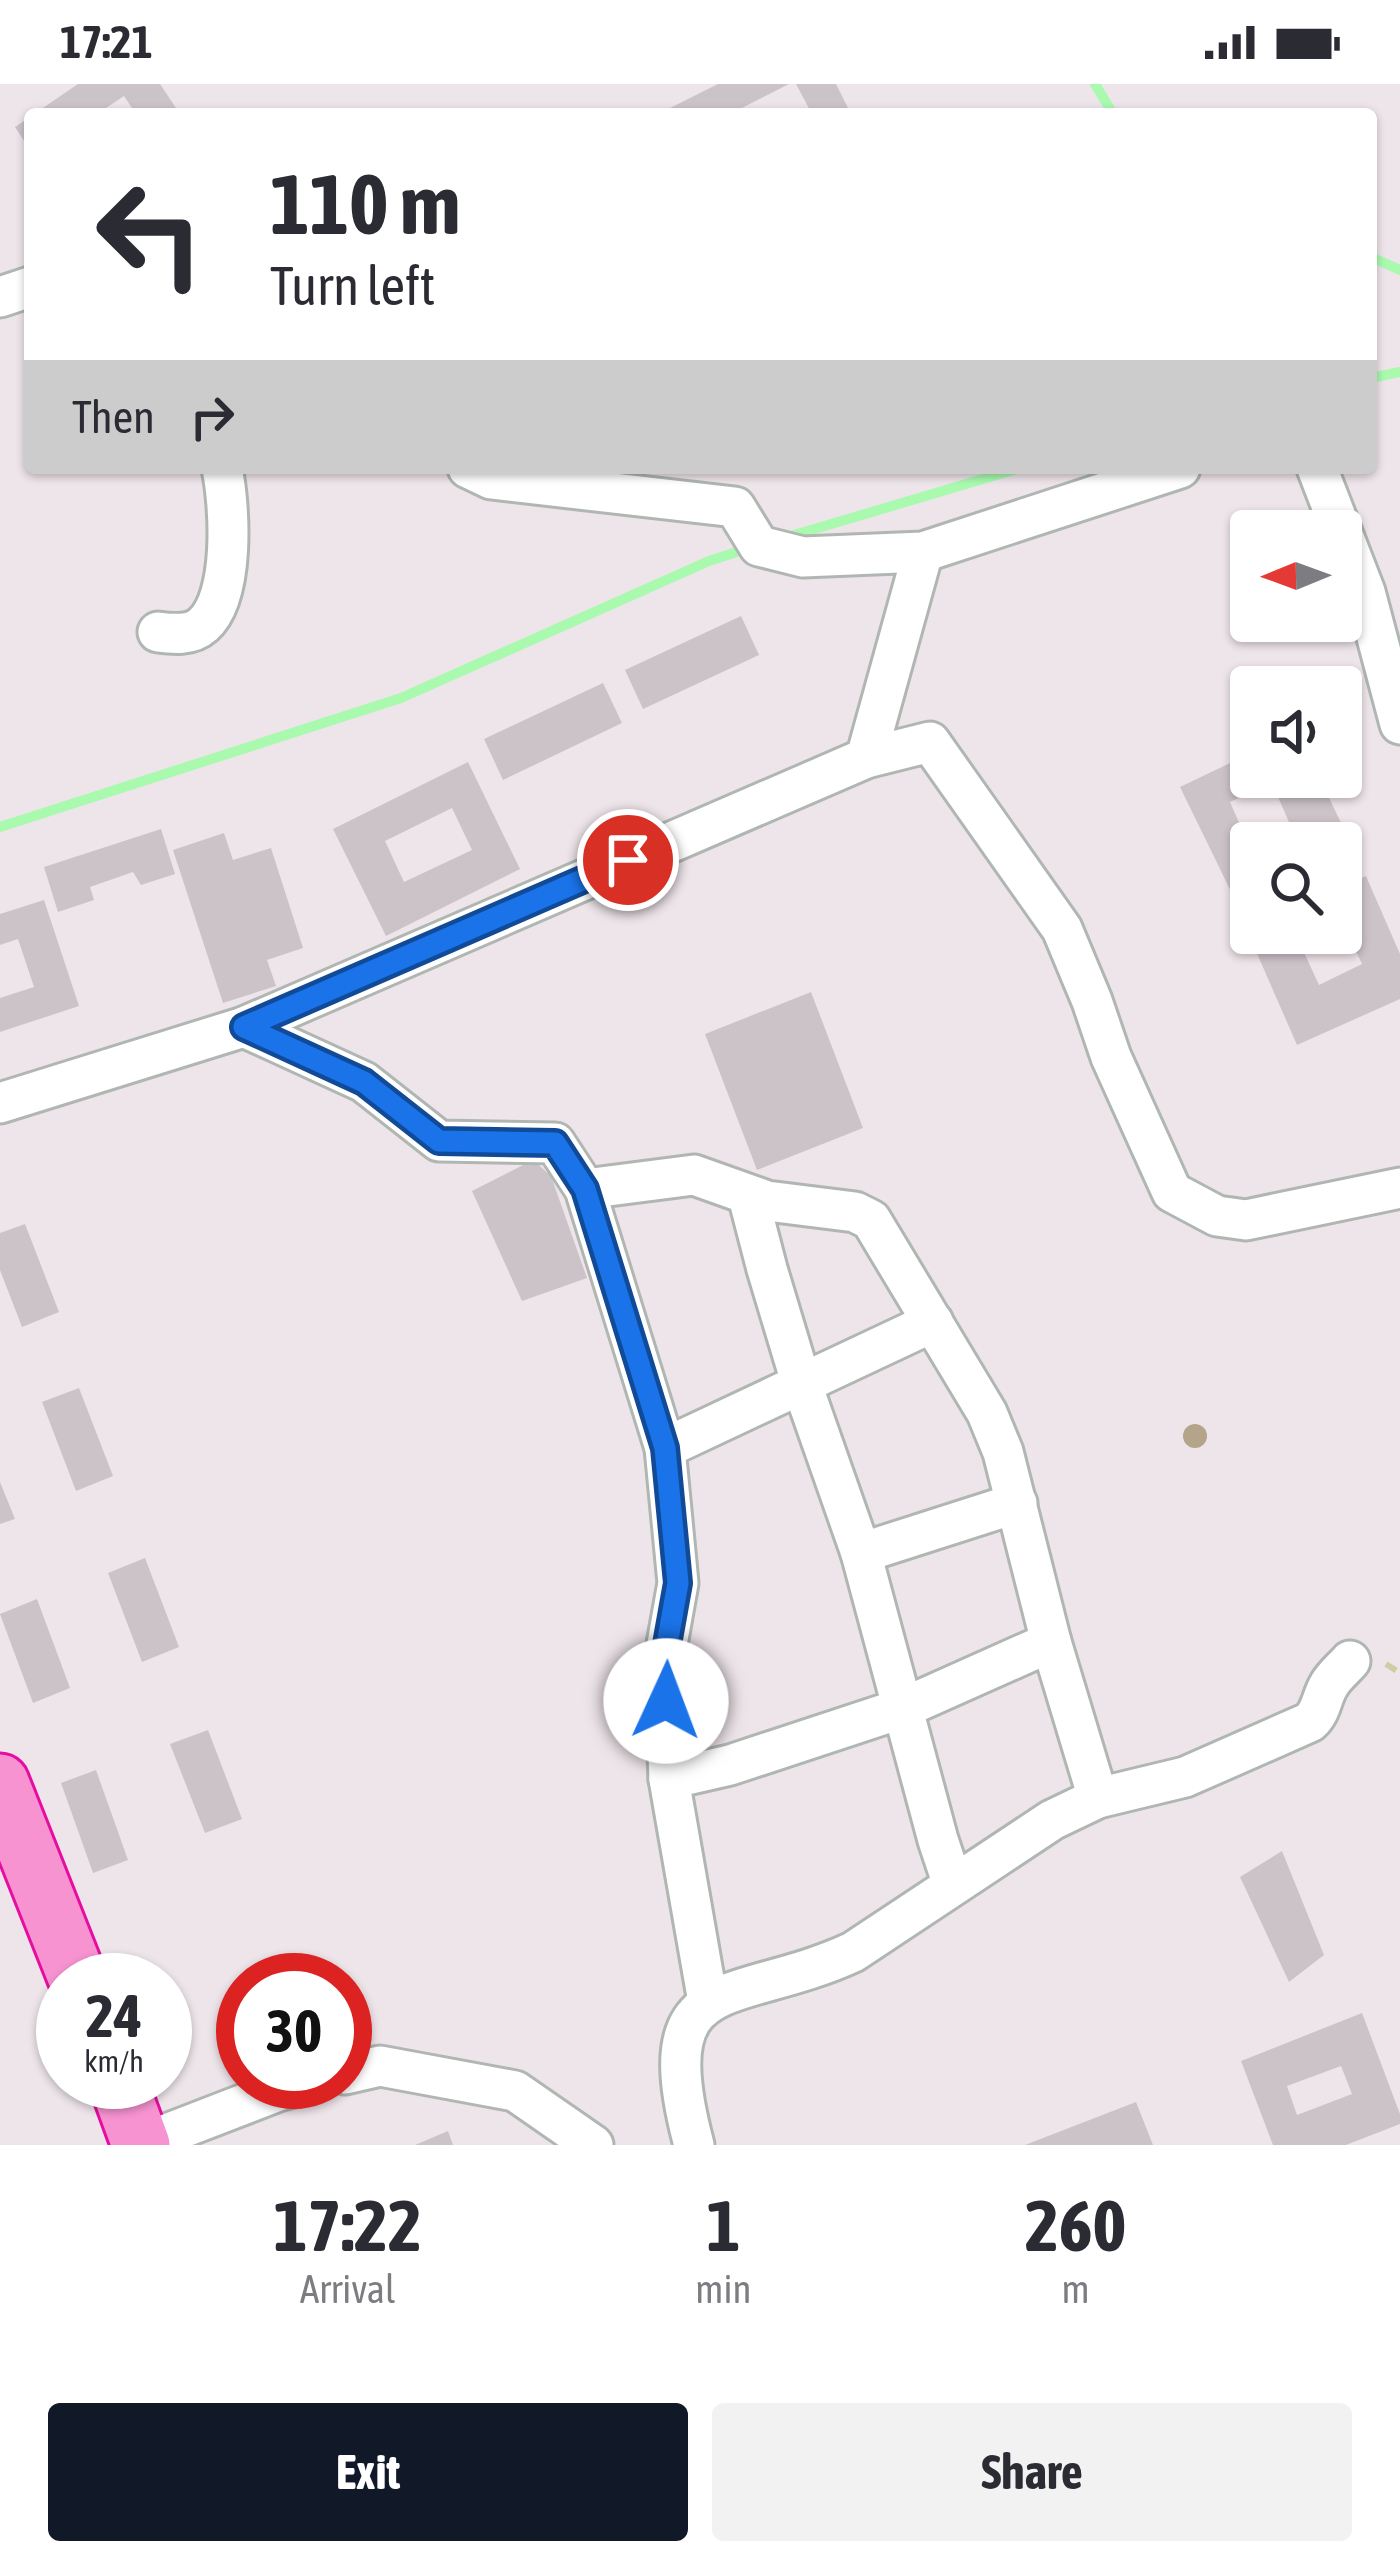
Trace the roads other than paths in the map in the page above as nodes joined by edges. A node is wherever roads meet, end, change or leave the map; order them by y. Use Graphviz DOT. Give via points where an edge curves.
graph roads {
  1 [pos="223,474"];
  2 [pos="481,474"];
  3 [pos="1162,474"];
  4 [pos="1319,474"];
  5 [pos="923,552"];
  6 [pos="158,632"];
  7 [pos="1400,724"];
  8 [pos="866,758"];
  9 [pos="244,1027"];
  10 [pos="0,1103"];
  11 [pos="1400,1188"];
  12 [pos="585,1189"];
  13 [pos="748,1196"];
  14 [pos="933,1322"];
  15 [pos="801,1382"];
  16 [pos="665,1448"];
  17 [pos="1017,1503"];
  18 [pos="861,1553"];
  19 [pos="1051,1642"];
  20 [pos="1350,1661"];
  21 [pos="903,1708"];
  22 [pos="669,1779"];
  23 [pos="0,1783"];
  24 [pos="1098,1798"];
  25 [pos="953,1886"];
  26 [pos="67,1953"];
  27 [pos="707,2002"];
  28 [pos="372,2068"];
  29 [pos="128,2109"];
  30 [pos="232,2109"];
  31 [pos="141,2145"];
  32 [pos="592,2145"];
  33 [pos="694,2145"];
  1 -- 6 [label="street" via="227,527 218,605 201,628"];
  2 -- 5 [label="street" via="736,507 759,546 786,554"];
  3 -- 5 [label="street"];
  4 -- 7 [label="street" via="1365,592"];
  5 -- 8 [label="street"];
  8 -- 9 [label="street"];
  8 -- 11 [label="street" via="930,742 1062,928 1172,1192 1217,1216 1246,1220"];
  9 -- 10 [label="street"];
  9 -- 12 [label="street" via="364,1082 439,1141 555,1143"];
  12 -- 13 [label="street" via="694,1175"];
  12 -- 16 [label="street"];
  13 -- 14 [label="street" via="871,1220"];
  13 -- 15 [label="street"];
  14 -- 15 [label="street"];
  14 -- 17 [label="street" via="987,1413"];
  15 -- 16 [label="street"];
  15 -- 18 [label="street"];
  16 -- 22 [label="street" via="678,1583 664,1661"];
  17 -- 18 [label="street"];
  17 -- 19 [label="street"];
  18 -- 21 [label="street"];
  19 -- 21 [label="street"];
  19 -- 24 [label="street"];
  20 -- 24 [label="street" via="1310,1722 1185,1777"];
  21 -- 22 [label="street"];
  21 -- 25 [label="street"];
  22 -- 27 [label="street"];
  23 -- 26 [label="highway"];
  24 -- 25 [label="street"];
  25 -- 27 [label="street" via="853,1952"];
  27 -- 33 [label="street" via="690,2020 678,2067"];
  28 -- 32 [label="street" via="515,2091"];
  29 -- 31 [label="highway"];
  30 -- 31 [label="street"];
}
